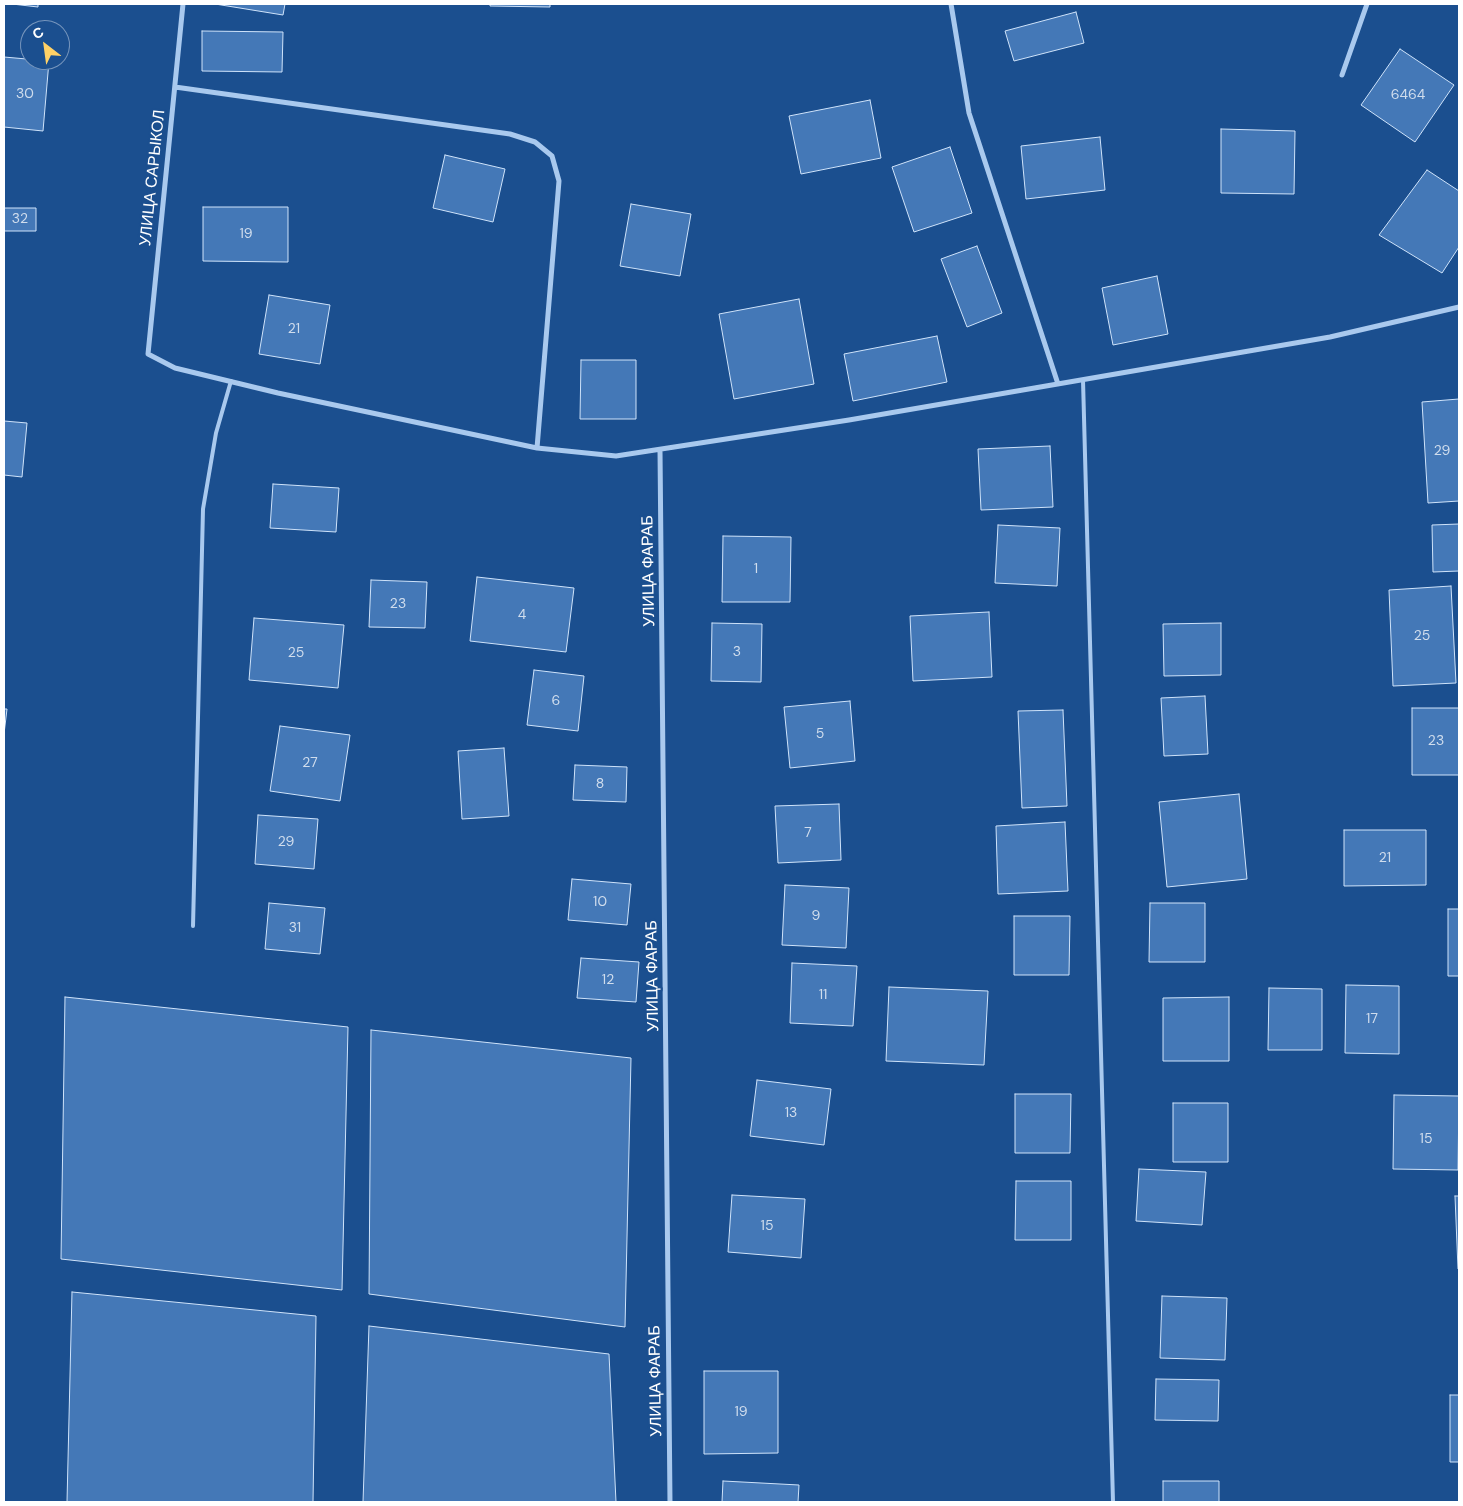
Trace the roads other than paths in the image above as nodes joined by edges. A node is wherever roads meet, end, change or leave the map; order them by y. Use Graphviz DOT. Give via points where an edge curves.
graph roads {
  1 [pos="183,4"];
  2 [pos="951,4"];
  3 [pos="1367,4"];
  4 [pos="1342,75"];
  5 [pos="174,87"];
  6 [pos="1459,307"];
  7 [pos="1083,380"];
  8 [pos="230,381"];
  9 [pos="1058,384"];
  10 [pos="537,448"];
  11 [pos="660,450"];
  12 [pos="193,926"];
  13 [pos="670,1502"];
  14 [pos="1113,1502"];
  1 -- 5 [label="street, УЛИЦА САРЫКОЛ"];
  2 -- 9 [label="street" via="969,113"];
  3 -- 4 [label="street"];
  5 -- 8 [label="street, УЛИЦА САРЫКОЛ" via="148,354 175,368"];
  5 -- 10 [label="street" via="510,134 535,142 552,156 560,181"];
  6 -- 7 [label="street" via="1330,337"];
  7 -- 9 [label="street"];
  7 -- 14 [label="lane"];
  8 -- 10 [label="street"];
  8 -- 12 [label="lane" via="216,433 203,509"];
  9 -- 11 [label="street"];
  10 -- 11 [label="street" via="616,456"];
  11 -- 13 [label="street, УЛИЦА ФАРАБ"];
}
